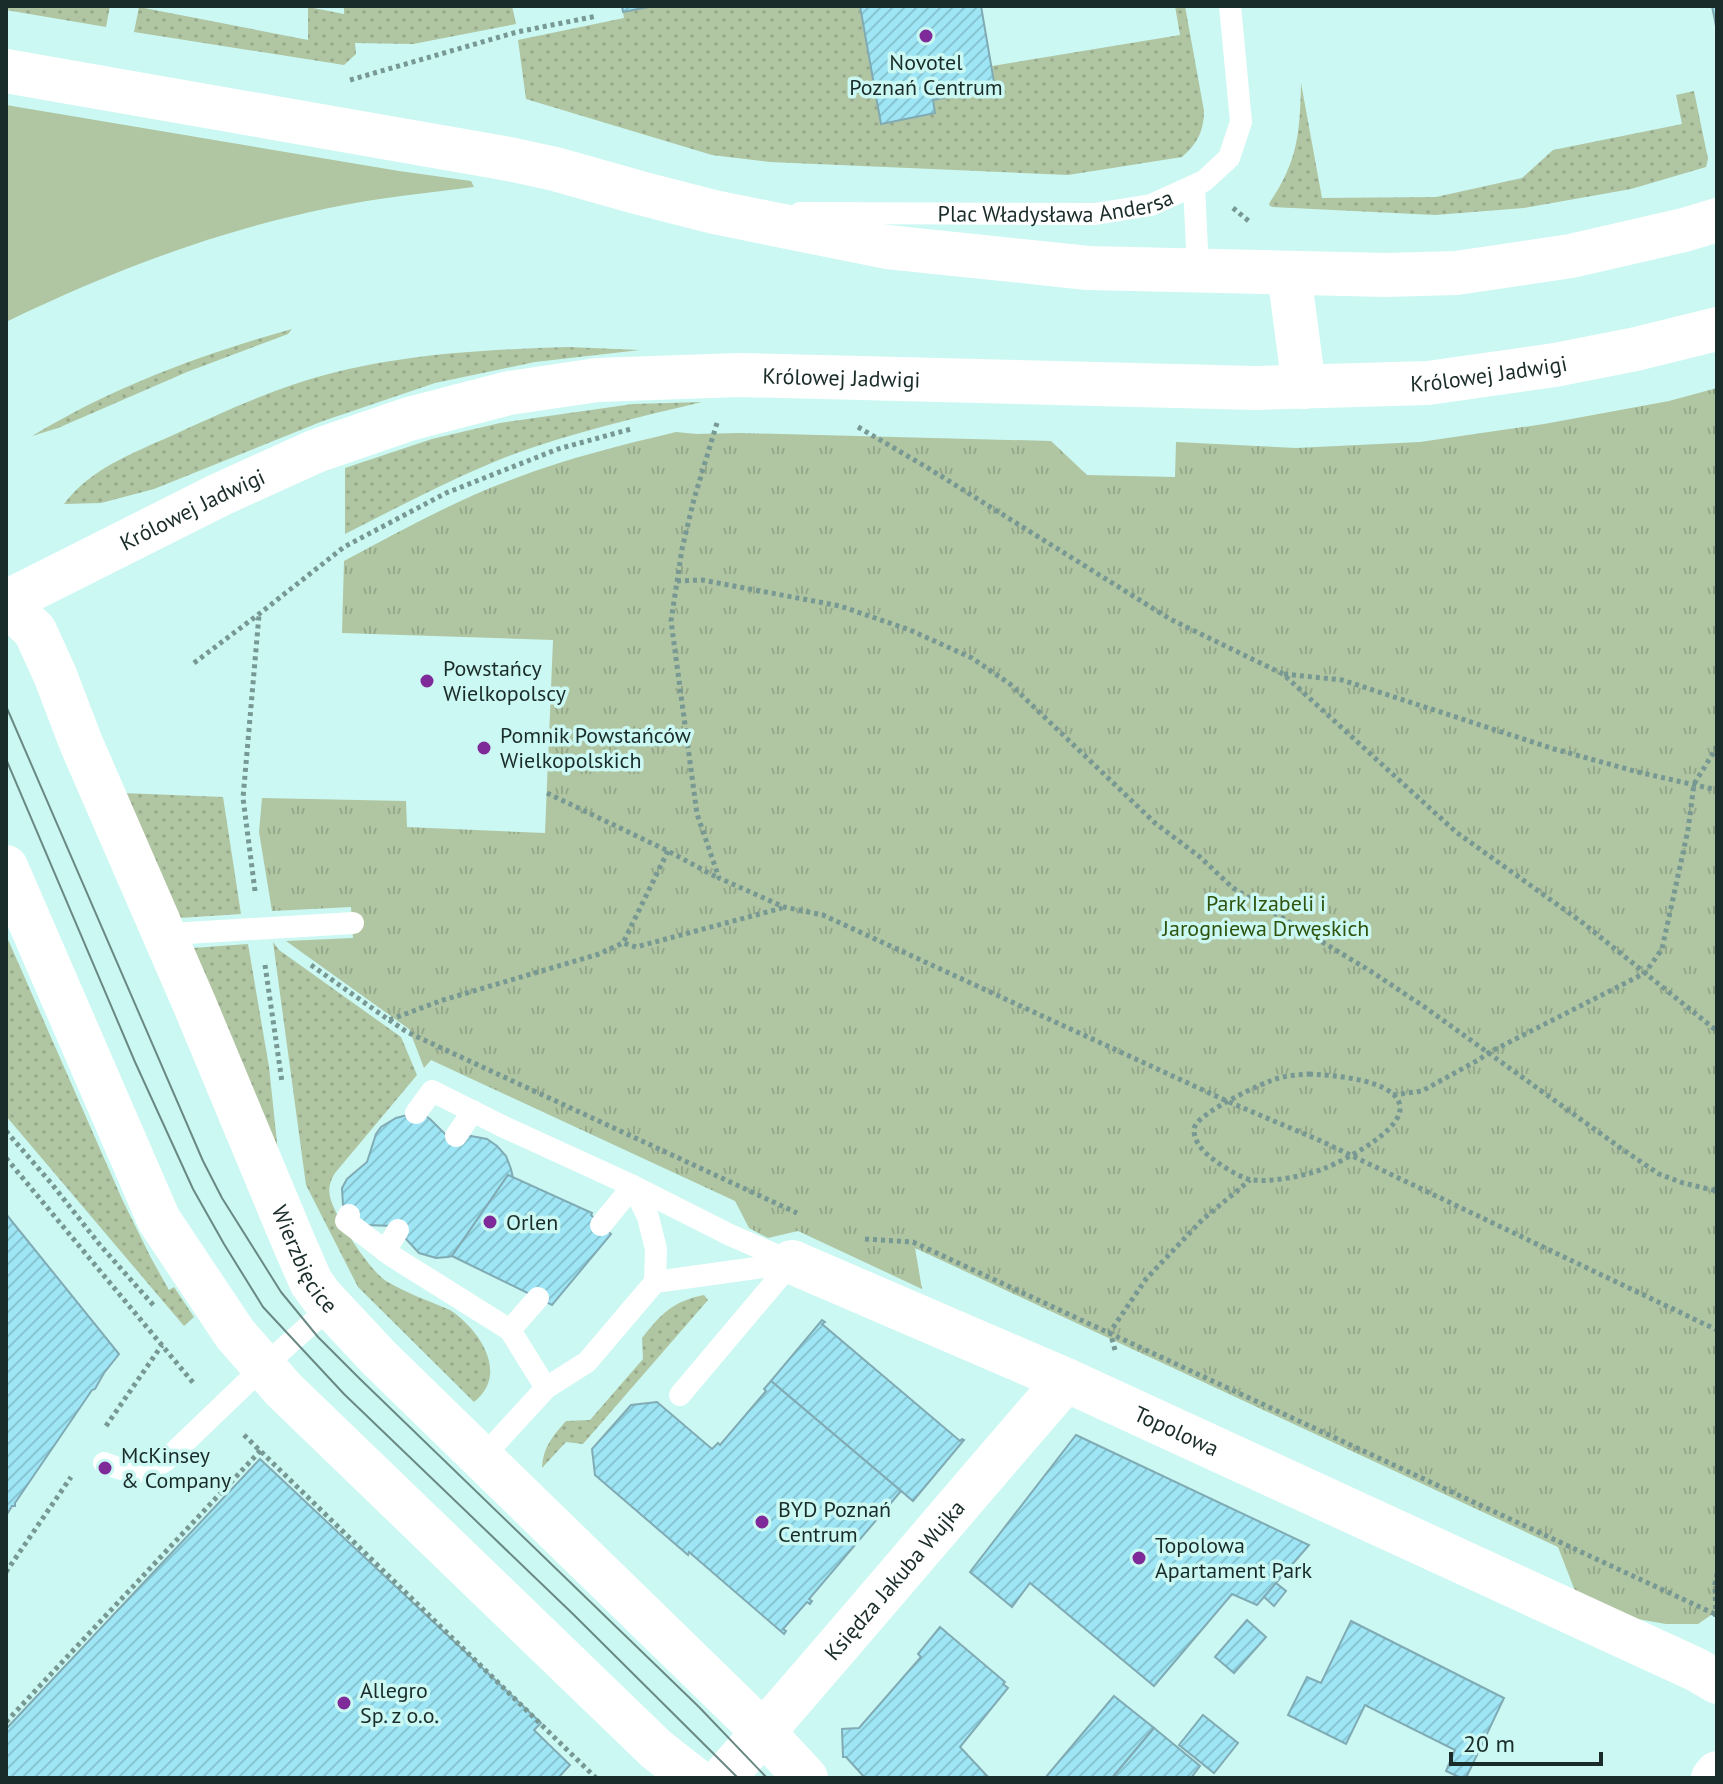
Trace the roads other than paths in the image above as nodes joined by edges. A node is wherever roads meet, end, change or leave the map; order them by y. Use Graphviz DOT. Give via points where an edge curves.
graph roads {
  1 [pos="1230,6"];
  2 [pos="6,71"];
  3 [pos="1194,186"];
  4 [pos="714,212"];
  5 [pos="1717,220"];
  6 [pos="1198,270"];
  7 [pos="1289,273"];
  8 [pos="1717,329"];
  9 [pos="1304,387"];
  10 [pos="6,602"];
  11 [pos="6,867"];
  12 [pos="353,923"];
  13 [pos="166,938"];
  14 [pos="473,1111"];
  15 [pos="416,1113"];
  16 [pos="456,1136"];
  17 [pos="633,1186"];
  18 [pos="349,1215"];
  19 [pos="601,1225"];
  20 [pos="398,1230"];
  21 [pos="385,1251"];
  22 [pos="792,1262"];
  23 [pos="655,1282"];
  24 [pos="538,1298"];
  25 [pos="330,1307"];
  26 [pos="510,1330"];
  27 [pos="263,1367"];
  28 [pos="1066,1380"];
  29 [pos="546,1388"];
  30 [pos="680,1395"];
  31 [pos="481,1459"];
  32 [pos="104,1463"];
  33 [pos="1717,1682"];
  34 [pos="763,1732"];
  35 [pos="1717,1773"];
  36 [pos="693,1778"];
  37 [pos="723,1778"];
  38 [pos="806,1778"];
  39 [pos="1713,1778"];
  1 -- 3 [label="lane, Plac Władysława Andersa" via="1241,122 1229,158"];
  2 -- 4 [label="street" via="509,159"];
  3 -- 4 [label="lane, Plac Władysława Andersa" via="1151,205 1095,214"];
  3 -- 6 [label="lane"];
  4 -- 6 [label="street" via="887,247 1088,268"];
  5 -- 7 [label="street" via="1571,256 1456,273"];
  6 -- 7 [label="street"];
  7 -- 9 [label="street"];
  8 -- 9 [label="street, Królowej Jadwigi" via="1481,377"];
  9 -- 10 [label="street, Królowej Jadwigi" via="739,375 597,380 509,393 316,451"];
  10 -- 13 [label="street, Wierzbięcice" via="35,631"];
  11 -- 27 [label="street" via="159,1220"];
  12 -- 13 [label="lane"];
  13 -- 25 [label="street, Wierzbięcice" via="311,1282"];
  14 -- 15 [label="lane, Topolowa" via="432,1091"];
  14 -- 16 [label="lane"];
  14 -- 17 [label="lane, Topolowa"];
  17 -- 19 [label="lane"];
  17 -- 22 [label="lane, Topolowa"];
  17 -- 23 [label="lane" via="656,1249"];
  18 -- 21 [label="lane" via="346,1221"];
  20 -- 21 [label="lane"];
  21 -- 26 [label="lane"];
  22 -- 23 [label="lane"];
  22 -- 28 [label="street, Topolowa"];
  22 -- 30 [label="lane"];
  23 -- 29 [label="lane" via="587,1362"];
  24 -- 26 [label="lane"];
  25 -- 27 [label="lane"];
  25 -- 31 [label="street, Wierzbięcice"];
  26 -- 29 [label="lane"];
  27 -- 32 [label="lane" via="154,1468 133,1473"];
  27 -- 36 [label="street" via="656,1749"];
  28 -- 33 [label="street, Topolowa"];
  28 -- 34 [label="street, Księdza Jakuba Wujka"];
  29 -- 31 [label="lane"];
  31 -- 34 [label="street, Wierzbięcice"];
  34 -- 37 [label="street, Księdza Jakuba Wujka"];
  34 -- 38 [label="street, Wierzbięcice"];
  35 -- 39 [label="street"];
}
